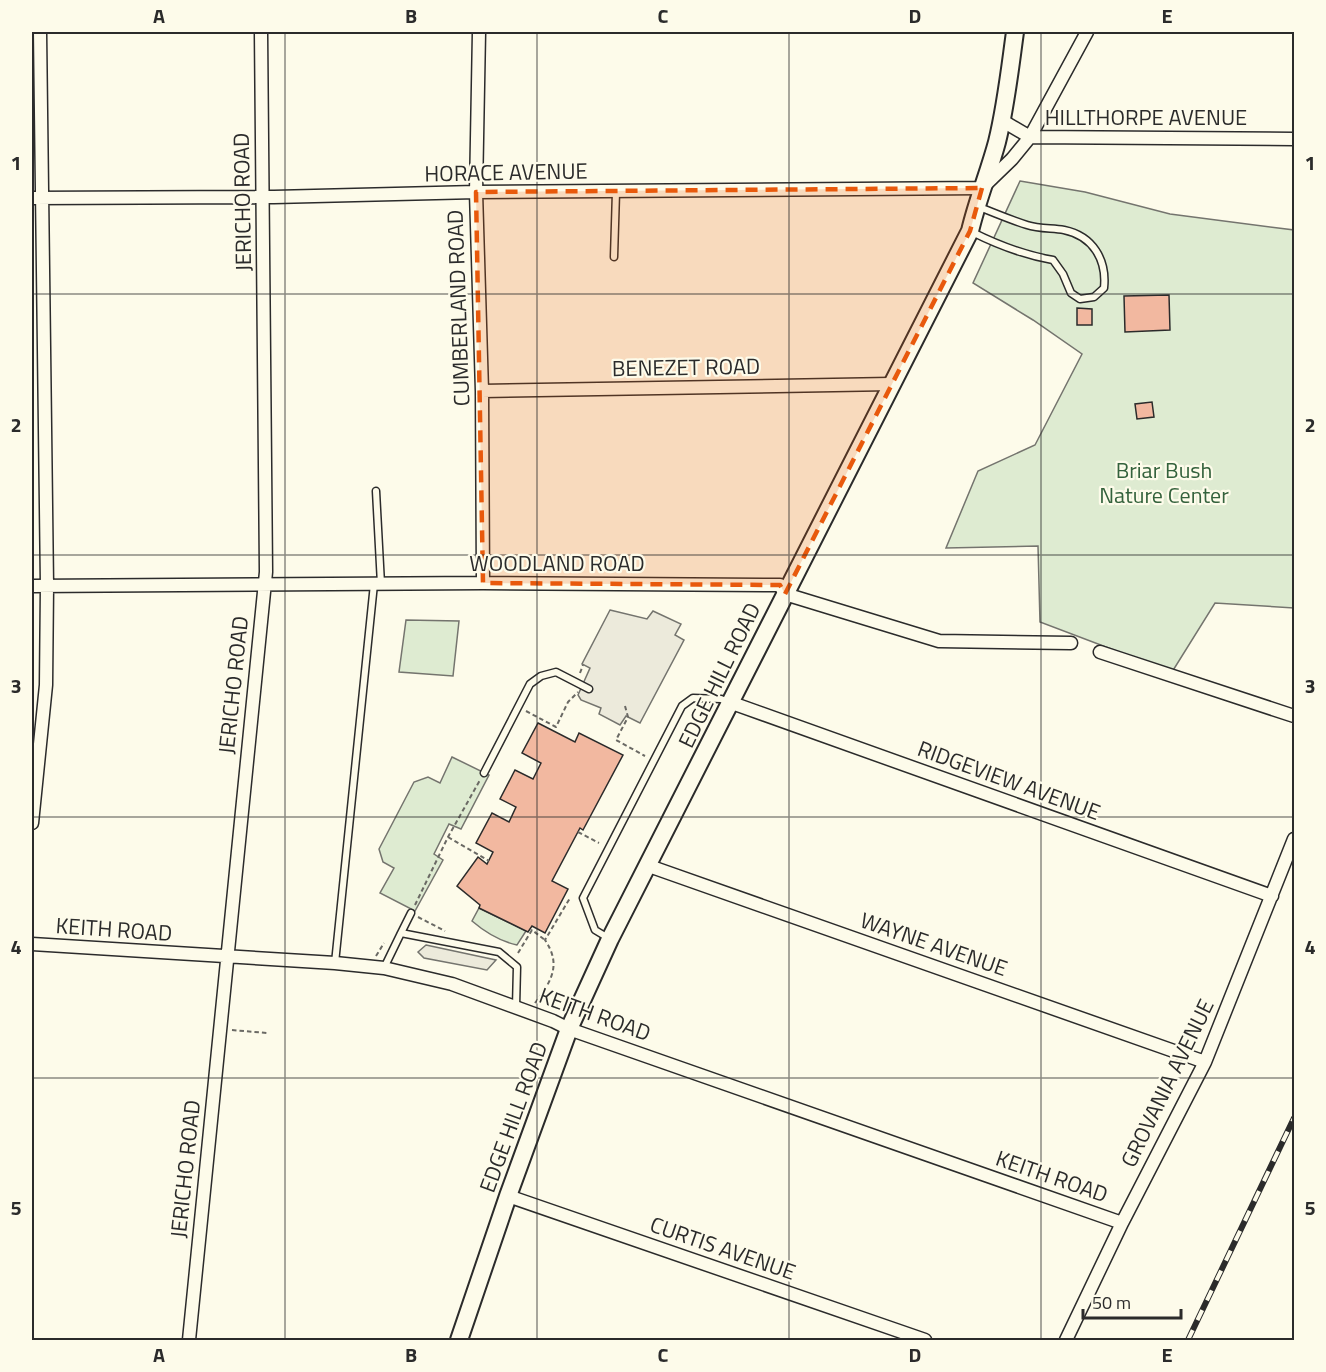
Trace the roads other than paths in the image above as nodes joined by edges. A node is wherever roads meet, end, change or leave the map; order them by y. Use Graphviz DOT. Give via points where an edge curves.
graph roads {
  1 [pos="40,32"];
  2 [pos="261,32"];
  3 [pos="479,32"];
  4 [pos="1015,32"];
  5 [pos="1087,32"];
  6 [pos="1001,120"];
  7 [pos="1030,137"];
  8 [pos="1294,139"];
  9 [pos="982,188"];
  10 [pos="476,192"];
  11 [pos="616,192"];
  12 [pos="263,197"];
  13 [pos="37,198"];
  14 [pos="976,206"];
  15 [pos="970,231"];
  16 [pos="614,257"];
  17 [pos="891,384"];
  18 [pos="482,391"];
  19 [pos="376,490"];
  20 [pos="378,584"];
  21 [pos="483,584"];
  22 [pos="265,585"];
  23 [pos="32,586"];
  24 [pos="47,586"];
  25 [pos="785,594"];
  26 [pos="1071,643"];
  27 [pos="1100,652"];
  28 [pos="589,689"];
  29 [pos="732,703"];
  30 [pos="1294,716"];
  31 [pos="484,772"];
  32 [pos="32,823"];
  33 [pos="1294,839"];
  34 [pos="649,866"];
  35 [pos="1272,897"];
  36 [pos="411,913"];
  37 [pos="400,933"];
  38 [pos="610,939"];
  39 [pos="32,944"];
  40 [pos="227,957"];
  41 [pos="335,963"];
  42 [pos="384,969"];
  43 [pos="516,1007"];
  44 [pos="569,1029"];
  45 [pos="1204,1062"];
  46 [pos="508,1196"];
  47 [pos="1122,1223"];
  48 [pos="189,1341"];
  49 [pos="459,1341"];
  50 [pos="925,1341"];
  51 [pos="1066,1341"];
  1 -- 13 [label="street"];
  2 -- 12 [label="street, JERICHO ROAD"];
  3 -- 10 [label="street, CUMBERLAND ROAD"];
  4 -- 6 [label="street, EDGE HILL ROAD"];
  5 -- 7 [label="street"];
  6 -- 7 [label="street, HILLTHORPE AVENUE"];
  6 -- 9 [label="street, EDGE HILL ROAD"];
  7 -- 8 [label="street, HILLTHORPE AVENUE"];
  7 -- 9 [label="street"];
  9 -- 11 [label="street, HORACE AVENUE"];
  9 -- 14 [label="street, EDGE HILL ROAD"];
  10 -- 11 [label="street, HORACE AVENUE"];
  10 -- 12 [label="street, HORACE AVENUE"];
  10 -- 18 [label="street, CUMBERLAND ROAD"];
  11 -- 16 [label="lane"];
  12 -- 13 [label="street, HORACE AVENUE"];
  12 -- 22 [label="street, JERICHO ROAD"];
  13 -- 24 [label="street" via="47,441"];
  14 -- 15 [label="street, EDGE HILL ROAD"];
  14 -- 15 [label="lane" via="1028,226 1066,231 1088,241 1106,273 1104,288 1094,297 1080,299 1071,293 1053,260 1002,247"];
  15 -- 17 [label="street, EDGE HILL ROAD"];
  17 -- 18 [label="street, BENEZET ROAD"];
  17 -- 25 [label="street, EDGE HILL ROAD"];
  18 -- 21 [label="street, CUMBERLAND ROAD"];
  19 -- 20 [label="lane"];
  20 -- 21 [label="street, WOODLAND ROAD"];
  20 -- 22 [label="street, WOODLAND ROAD"];
  20 -- 41 [label="lane"];
  21 -- 25 [label="street, WOODLAND ROAD" via="780,585"];
  22 -- 24 [label="street, WOODLAND ROAD"];
  22 -- 40 [label="street, JERICHO ROAD"];
  23 -- 24 [label="street, WOODLAND ROAD"];
  24 -- 32 [label="street" via="46,685"];
  25 -- 26 [label="street, WOODLAND ROAD" via="939,641"];
  25 -- 29 [label="street, EDGE HILL ROAD"];
  27 -- 30 [label="street"];
  28 -- 31 [label="lane" via="556,672 530,684"];
  29 -- 34 [label="street, EDGE HILL ROAD"];
  29 -- 35 [label="street, RIDGEVIEW AVENUE"];
  29 -- 38 [label="lane" via="693,698 682,706 583,898 595,930"];
  33 -- 35 [label="street, GROVANIA AVENUE"];
  34 -- 38 [label="street, EDGE HILL ROAD"];
  34 -- 45 [label="street, WAYNE AVENUE"];
  35 -- 45 [label="street, GROVANIA AVENUE"];
  36 -- 37 [label="lane"];
  37 -- 42 [label="lane"];
  37 -- 43 [label="lane" via="499,952 517,967"];
  38 -- 44 [label="street, EDGE HILL ROAD"];
  39 -- 40 [label="street, KEITH ROAD"];
  40 -- 41 [label="street, KEITH ROAD"];
  40 -- 48 [label="street, JERICHO ROAD"];
  41 -- 42 [label="street, KEITH ROAD"];
  42 -- 43 [label="street, KEITH ROAD" via="452,984"];
  43 -- 44 [label="street, KEITH ROAD"];
  44 -- 46 [label="street, EDGE HILL ROAD"];
  44 -- 47 [label="street, KEITH ROAD"];
  45 -- 47 [label="street, GROVANIA AVENUE"];
  46 -- 49 [label="street, EDGE HILL ROAD"];
  46 -- 50 [label="street, CURTIS AVENUE"];
  47 -- 51 [label="street, GROVANIA AVENUE"];
}
